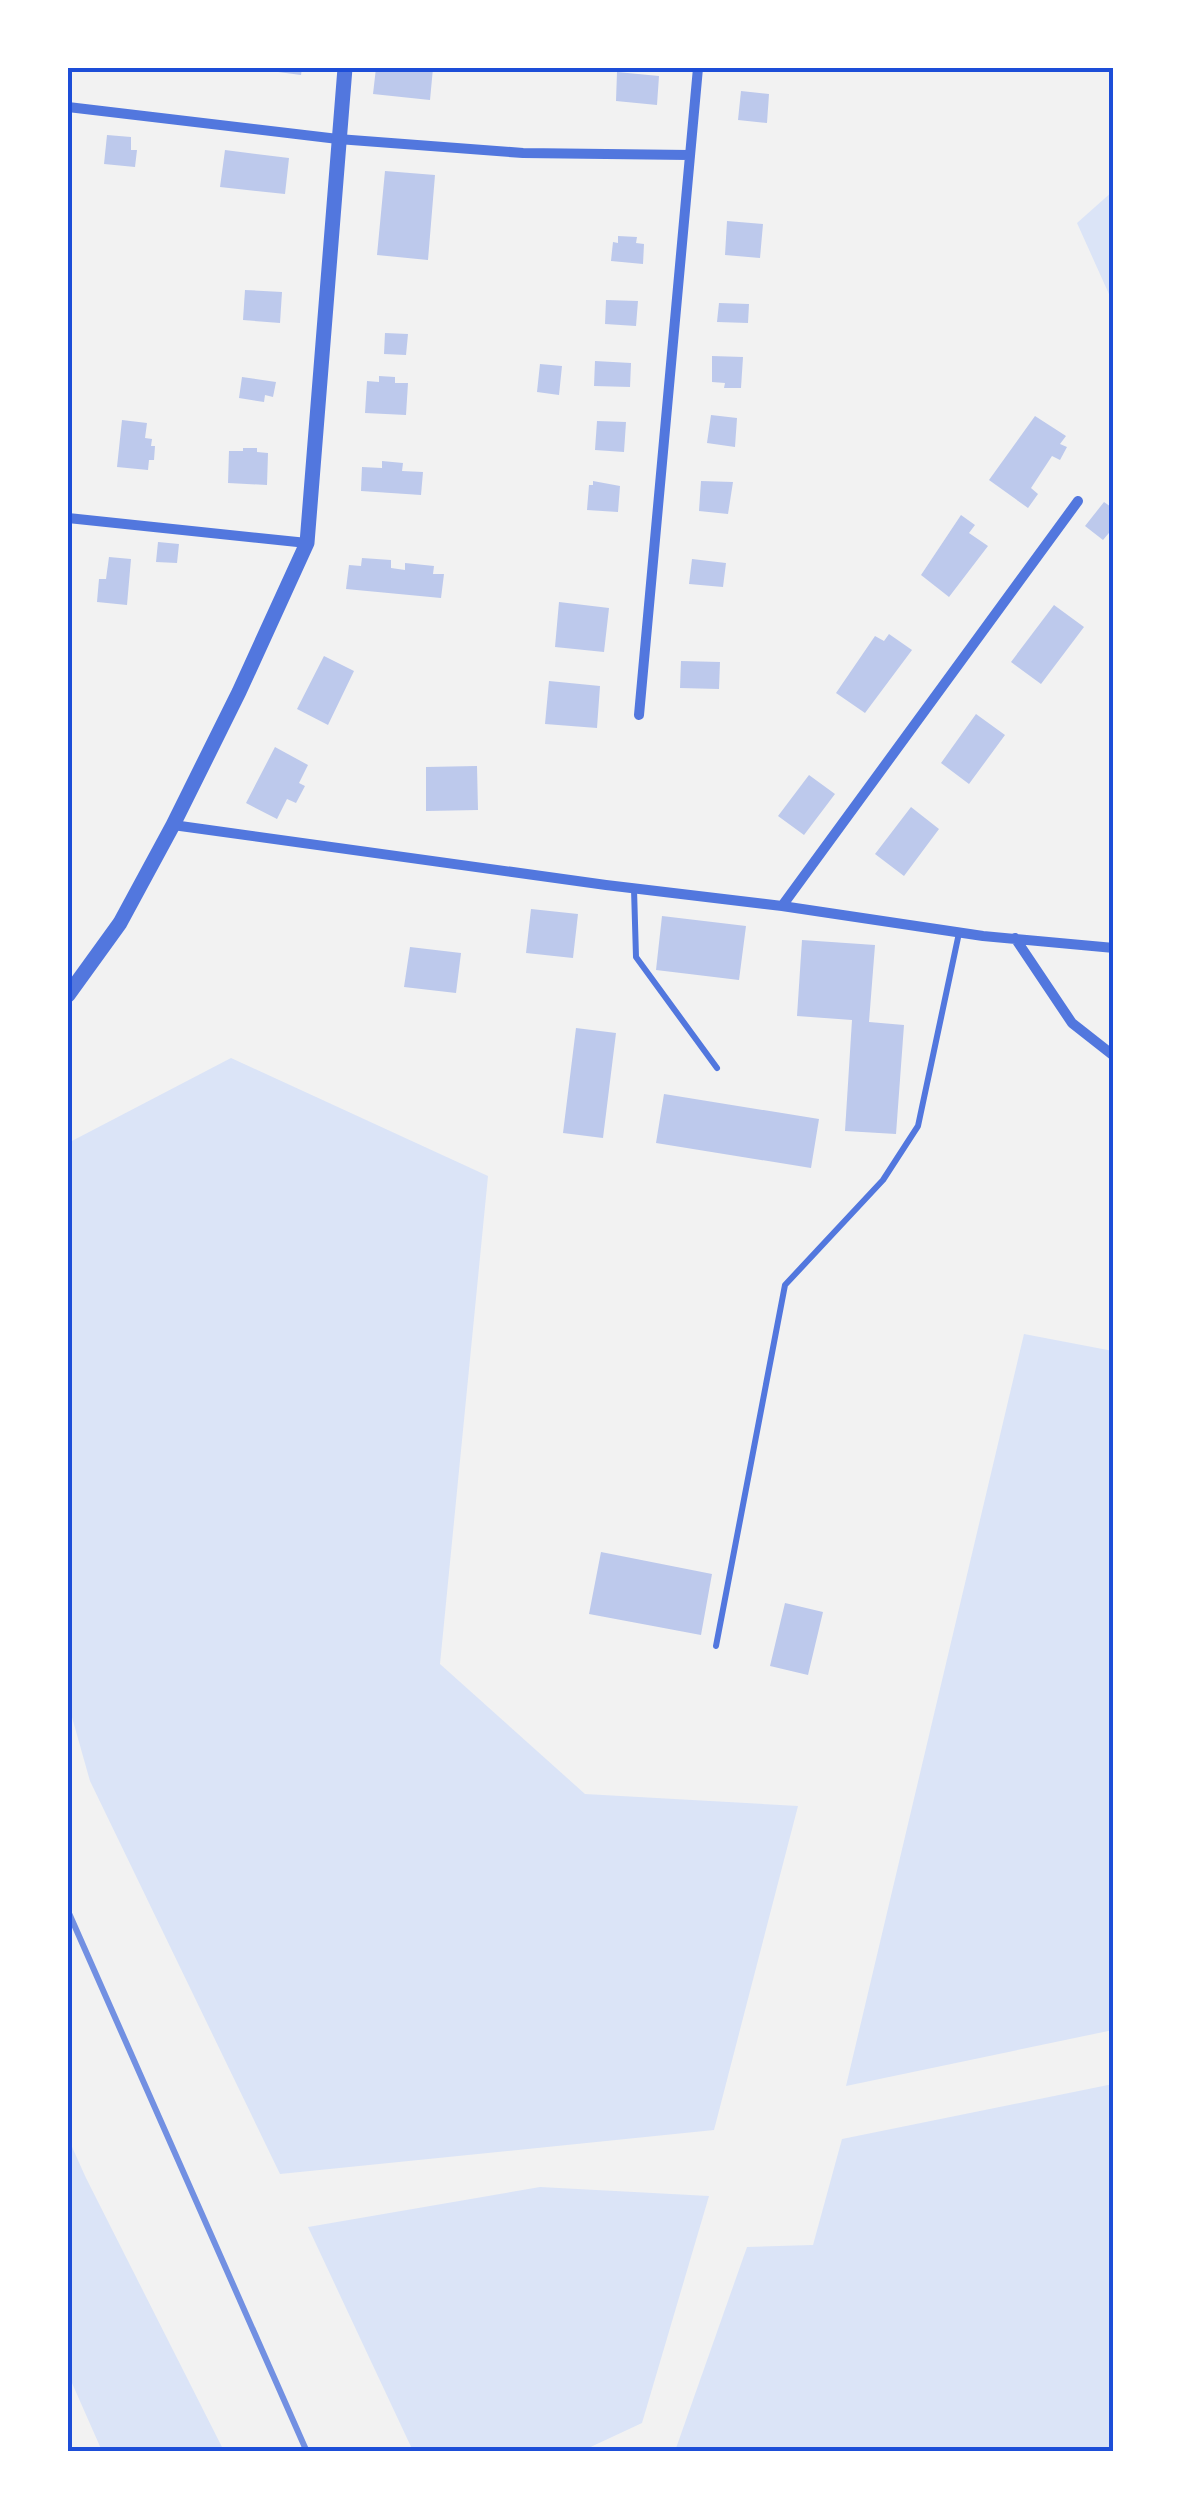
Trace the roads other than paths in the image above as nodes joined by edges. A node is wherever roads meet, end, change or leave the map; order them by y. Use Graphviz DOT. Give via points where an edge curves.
graph roads {
  1 [pos="346,68"];
  2 [pos="698,68"];
  3 [pos="68,107"];
  4 [pos="338,139"];
  5 [pos="688,155"];
  6 [pos="1078,501"];
  7 [pos="68,518"];
  8 [pos="307,542"];
  9 [pos="638,715"];
  10 [pos="173,825"];
  11 [pos="634,888"];
  12 [pos="782,906"];
  13 [pos="959,932"];
  14 [pos="1015,938"];
  15 [pos="1114,948"];
  16 [pos="68,995"];
  17 [pos="1114,1056"];
  18 [pos="717,1068"];
  19 [pos="716,1646"];
  1 -- 4 [label="street"];
  2 -- 5 [label="street"];
  3 -- 4 [label="street"];
  4 -- 5 [label="street" via="523,153"];
  4 -- 8 [label="street"];
  5 -- 9 [label="street"];
  6 -- 12 [label="street"];
  7 -- 8 [label="street"];
  8 -- 10 [label="street"];
  10 -- 11 [label="street"];
  10 -- 16 [label="street" via="120,923"];
  11 -- 12 [label="street"];
  11 -- 18 [label="lane" via="636,957"];
  12 -- 13 [label="street"];
  13 -- 14 [label="street"];
  13 -- 19 [label="lane" via="918,1126 883,1180 786,1285"];
  14 -- 15 [label="street"];
  14 -- 17 [label="street" via="1072,1023"];
}
